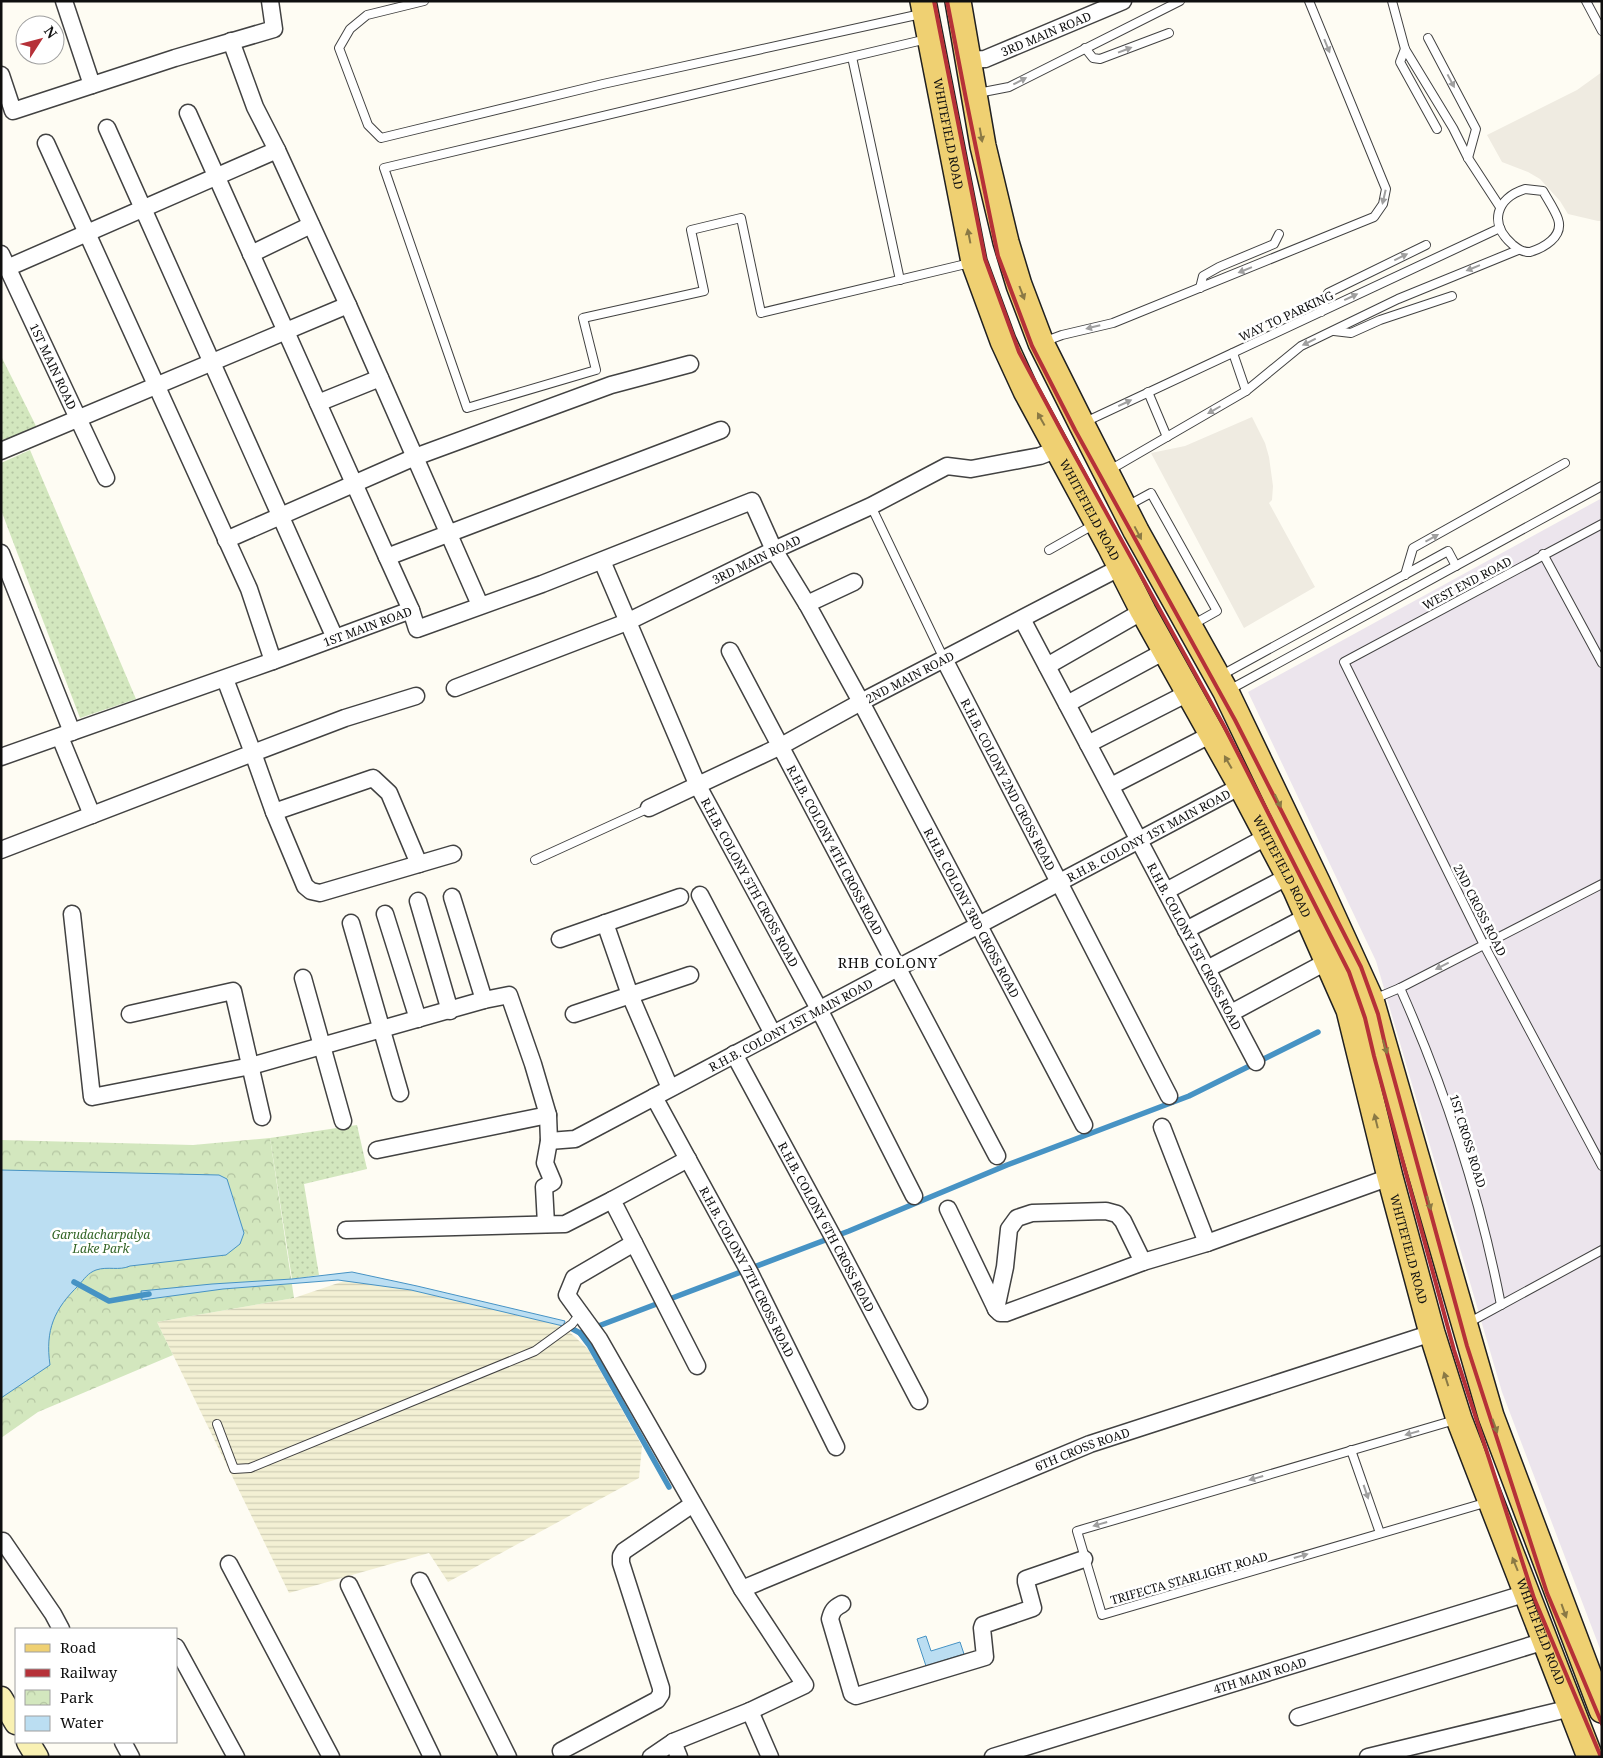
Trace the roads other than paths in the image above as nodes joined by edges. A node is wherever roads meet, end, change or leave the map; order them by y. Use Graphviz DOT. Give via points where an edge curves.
graph roads {
  1 [pos="64,1"];
  2 [pos="270,1"];
  3 [pos="424,1"];
  4 [pos="958,1"];
  5 [pos="1123,1"];
  6 [pos="1180,1"];
  7 [pos="1309,1"];
  8 [pos="1392,1"];
  9 [pos="1586,1"];
  10 [pos="924,7"];
  11 [pos="1602,31"];
  12 [pos="1169,34"];
  13 [pos="931,38"];
  14 [pos="1428,38"];
  15 [pos="231,42"];
  16 [pos="1085,48"];
  17 [pos="1405,49"];
  18 [pos="852,57"];
  19 [pos="969,60"];
  20 [pos="1,75"];
  21 [pos="92,85"];
  22 [pos="974,94"];
  23 [pos="188,113"];
  24 [pos="107,128"];
  25 [pos="1437,129"];
  26 [pos="46,143"];
  27 [pos="277,150"];
  28 [pos="1468,158"];
  29 [pos="216,176"];
  30 [pos="1500,207"];
  31 [pos="143,208"];
  32 [pos="311,225"];
  33 [pos="1500,228"];
  34 [pos="87,233"];
  35 [pos="1279,234"];
  36 [pos="1426,245"];
  37 [pos="1518,250"];
  38 [pos="251,254"];
  39 [pos="4,261"];
  40 [pos="974,262"];
  41 [pos="900,280"];
  42 [pos="1200,288"];
  43 [pos="1452,296"];
  44 [pos="348,306"];
  45 [pos="1321,312"];
  46 [pos="1332,331"];
  47 [pos="286,332"];
  48 [pos="1041,343"];
  49 [pos="1233,353"];
  50 [pos="212,363"];
  51 [pos="690,364"];
  52 [pos="380,378"];
  53 [pos="156,386"];
  54 [pos="1246,391"];
  55 [pos="1148,392"];
  56 [pos="318,403"];
  57 [pos="78,419"];
  58 [pos="1081,424"];
  59 [pos="721,430"];
  60 [pos="1167,437"];
  61 [pos="1058,449"];
  62 [pos="1,451"];
  63 [pos="415,457"];
  64 [pos="1565,463"];
  65 [pos="1106,472"];
  66 [pos="106,478"];
  67 [pos="354,484"];
  68 [pos="1602,486"];
  69 [pos="871,506"];
  70 [pos="280,516"];
  71 [pos="1097,523"];
  72 [pos="1602,524"];
  73 [pos="449,534"];
  74 [pos="226,540"];
  75 [pos="774,550"];
  76 [pos="1049,550"];
  77 [pos="1,553"];
  78 [pos="1543,554"];
  79 [pos="388,557"];
  80 [pos="602,561"];
  81 [pos="1456,566"];
  82 [pos="1121,567"];
  83 [pos="1405,575"];
  84 [pos="854,582"];
  85 [pos="807,604"];
  86 [pos="480,605"];
  87 [pos="411,610"];
  88 [pos="1143,611"];
  89 [pos="1022,618"];
  90 [pos="627,622"];
  91 [pos="335,638"];
  92 [pos="730,651"];
  93 [pos="1165,651"];
  94 [pos="944,659"];
  95 [pos="273,661"];
  96 [pos="1344,662"];
  97 [pos="1602,663"];
  98 [pos="1047,666"];
  99 [pos="225,679"];
  100 [pos="1222,685"];
  101 [pos="455,688"];
  102 [pos="1188,693"];
  103 [pos="416,696"];
  104 [pos="861,702"];
  105 [pos="1067,704"];
  106 [pos="66,734"];
  107 [pos="1212,734"];
  108 [pos="1088,744"];
  109 [pos="780,746"];
  110 [pos="253,753"];
  111 [pos="1,757"];
  112 [pos="698,786"];
  113 [pos="1111,786"];
  114 [pos="1242,786"];
  115 [pos="649,808"];
  116 [pos="274,812"];
  117 [pos="92,815"];
  118 [pos="1268,836"];
  119 [pos="1139,840"];
  120 [pos="1,850"];
  121 [pos="453,854"];
  122 [pos="535,860"];
  123 [pos="419,864"];
  124 [pos="1289,876"];
  125 [pos="1059,882"];
  126 [pos="1602,884"];
  127 [pos="1166,890"];
  128 [pos="700,895"];
  129 [pos="452,896"];
  130 [pos="680,897"];
  131 [pos="418,901"];
  132 [pos="72,914"];
  133 [pos="385,914"];
  134 [pos="1308,916"];
  135 [pos="351,923"];
  136 [pos="605,923"];
  137 [pos="978,925"];
  138 [pos="1186,930"];
  139 [pos="560,939"];
  140 [pos="1484,945"];
  141 [pos="1328,961"];
  142 [pos="898,968"];
  143 [pos="1207,969"];
  144 [pos="690,975"];
  145 [pos="303,978"];
  146 [pos="1400,988"];
  147 [pos="630,995"];
  148 [pos="484,1000"];
  149 [pos="1360,1005"];
  150 [pos="819,1009"];
  151 [pos="450,1011"];
  152 [pos="1231,1013"];
  153 [pos="130,1014"];
  154 [pos="574,1014"];
  155 [pos="418,1019"];
  156 [pos="382,1028"];
  157 [pos="773,1034"];
  158 [pos="322,1046"];
  159 [pos="734,1054"];
  160 [pos="1256,1062"];
  161 [pos="251,1066"];
  162 [pos="670,1088"];
  163 [pos="400,1093"];
  164 [pos="1169,1096"];
  165 [pos="654,1097"];
  166 [pos="548,1116"];
  167 [pos="262,1117"];
  168 [pos="343,1121"];
  169 [pos="1084,1125"];
  170 [pos="1162,1127"];
  171 [pos="549,1141"];
  172 [pos="1413,1146"];
  173 [pos="377,1150"];
  174 [pos="1384,1154"];
  175 [pos="997,1156"];
  176 [pos="688,1159"];
  177 [pos="1602,1166"];
  178 [pos="1390,1177"];
  179 [pos="914,1196"];
  180 [pos="612,1200"];
  181 [pos="948,1209"];
  182 [pos="546,1224"];
  183 [pos="346,1230"];
  184 [pos="634,1243"];
  185 [pos="1207,1243"];
  186 [pos="1602,1250"];
  187 [pos="1143,1262"];
  188 [pos="1501,1305"];
  189 [pos="996,1309"];
  190 [pos="580,1314"];
  191 [pos="1464,1325"];
  192 [pos="1432,1333"];
  193 [pos="697,1366"];
  194 [pos="918,1401"];
  195 [pos="1459,1419"];
  196 [pos="216,1424"];
  197 [pos="836,1446"];
  198 [pos="1351,1450"];
  199 [pos="1490,1501"];
  200 [pos="693,1504"];
  201 [pos="1380,1533"];
  202 [pos="1,1542"];
  203 [pos="1084,1558"];
  204 [pos="229,1564"];
  205 [pos="420,1580"];
  206 [pos="350,1585"];
  207 [pos="742,1589"];
  208 [pos="1527,1593"];
  209 [pos="842,1604"];
  210 [pos="60,1628"];
  211 [pos="1545,1641"];
  212 [pos="178,1652"];
  213 [pos="1,1698"];
  214 [pos="1572,1708"];
  215 [pos="1602,1710"];
  216 [pos="750,1711"];
  217 [pos="1298,1717"];
  218 [pos="15,1721"];
  219 [pos="29,1743"];
  220 [pos="124,1743"];
  221 [pos="676,1749"];
  222 [pos="561,1751"];
  223 [pos="37,1757"];
  224 [pos="131,1757"];
  225 [pos="236,1757"];
  226 [pos="331,1757"];
  227 [pos="432,1757"];
  228 [pos="508,1757"];
  229 [pos="651,1757"];
  230 [pos="770,1757"];
  231 [pos="993,1757"];
  232 [pos="1368,1757"];
  233 [pos="1590,1757"];
  1 -- 21 [label="street"];
  2 -- 15 [label="street" via="274,28"];
  3 -- 10 [label="lane" via="367,15 350,29 339,48 368,125 381,138"];
  4 -- 19 [label="main road, WHITEFIELD ROAD"];
  5 -- 19 [label="street, 3RD MAIN ROAD" via="985,59"];
  6 -- 16 [label="lane"];
  7 -- 42 [label="lane, one-way" via="1386,189 1383,204 1374,217"];
  8 -- 17 [label="lane"];
  9 -- 11 [label="lane"];
  10 -- 13 [label="main road, WHITEFIELD ROAD"];
  16 -- 12 [label="lane, one-way" via="1093,58 1100,59"];
  13 -- 18 [label="lane"];
  40 -- 13 [label="main road, WHITEFIELD ROAD, one-way"];
  14 -- 28 [label="lane, one-way" via="1476,129"];
  15 -- 21 [label="street"];
  15 -- 27 [label="street" via="255,107"];
  22 -- 16 [label="lane, one-way" via="1009,87"];
  17 -- 25 [label="lane" via="1400,62"];
  17 -- 28 [label="lane"];
  18 -- 41 [label="lane"];
  18 -- 41 [label="lane" via="384,168 467,408 596,370 583,318 704,291 691,230 740,218 762,313"];
  19 -- 22 [label="main road, WHITEFIELD ROAD"];
  20 -- 21 [label="street" via="13,111"];
  22 -- 48 [label="main road, WHITEFIELD ROAD, one-way" via="1006,242 1018,285"];
  23 -- 29 [label="street"];
  24 -- 31 [label="street"];
  26 -- 34 [label="street"];
  27 -- 29 [label="street"];
  27 -- 32 [label="street"];
  28 -- 30 [label="lane"];
  29 -- 31 [label="street"];
  29 -- 38 [label="street"];
  30 -- 33 [label="lane"];
  30 -- 37 [label="lane" via="1516,192 1534,189 1543,191 1559,220 1557,234 1551,242 1530,252"];
  31 -- 34 [label="street"];
  31 -- 50 [label="street"];
  32 -- 38 [label="street"];
  32 -- 44 [label="street"];
  33 -- 37 [label="lane"];
  45 -- 33 [label="lane, WAY TO PARKING, one-way"];
  34 -- 39 [label="street"];
  34 -- 53 [label="street"];
  35 -- 42 [label="lane" via="1274,244 1202,276"];
  45 -- 36 [label="lane, one-way" via="1328,293"];
  37 -- 46 [label="lane, one-way" via="1398,299"];
  38 -- 47 [label="street"];
  39 -- 57 [label="street, 1ST MAIN ROAD"];
  40 -- 41 [label="lane"];
  61 -- 40 [label="main road, WHITEFIELD ROAD, one-way" via="1003,341"];
  42 -- 48 [label="lane, one-way" via="1112,322"];
  43 -- 46 [label="lane" via="1351,332"];
  44 -- 47 [label="street"];
  44 -- 52 [label="street"];
  45 -- 49 [label="lane, WAY TO PARKING"];
  46 -- 54 [label="lane, one-way" via="1301,346"];
  47 -- 50 [label="street"];
  47 -- 56 [label="street"];
  48 -- 58 [label="main road, WHITEFIELD ROAD"];
  49 -- 54 [label="lane"];
  49 -- 55 [label="lane, WAY TO PARKING"];
  50 -- 53 [label="street"];
  50 -- 70 [label="street"];
  51 -- 63 [label="street" via="612,385"];
  52 -- 56 [label="street"];
  52 -- 63 [label="street"];
  53 -- 57 [label="street"];
  53 -- 74 [label="street"];
  54 -- 60 [label="lane, one-way"];
  58 -- 55 [label="lane, WAY TO PARKING, one-way"];
  55 -- 60 [label="lane"];
  56 -- 67 [label="street"];
  57 -- 62 [label="street"];
  57 -- 66 [label="street, 1ST MAIN ROAD"];
  58 -- 65 [label="main road, WHITEFIELD ROAD"];
  59 -- 73 [label="street"];
  60 -- 65 [label="lane"];
  61 -- 69 [label="street, 3RD MAIN ROAD" via="1040,456 971,469 947,466"];
  61 -- 71 [label="main road, WHITEFIELD ROAD"];
  63 -- 67 [label="street"];
  63 -- 73 [label="street"];
  83 -- 64 [label="lane, one-way" via="1413,548"];
  65 -- 100 [label="main road, WHITEFIELD ROAD"];
  67 -- 70 [label="street"];
  67 -- 79 [label="street"];
  68 -- 81 [label="lane"];
  69 -- 75 [label="street, 3RD MAIN ROAD"];
  69 -- 94 [label="lane"];
  70 -- 74 [label="street"];
  70 -- 91 [label="street"];
  71 -- 76 [label="lane"];
  71 -- 82 [label="main road, WHITEFIELD ROAD"];
  72 -- 78 [label="lane, WEST END ROAD"];
  73 -- 79 [label="street"];
  73 -- 86 [label="street"];
  74 -- 95 [label="street" via="248,589"];
  75 -- 80 [label="street, R.H.B. COLONY 3RD CROSS ROAD" via="752,501"];
  75 -- 85 [label="street, R.H.B. COLONY 3RD CROSS ROAD"];
  75 -- 90 [label="street, 3RD MAIN ROAD"];
  77 -- 106 [label="street"];
  78 -- 96 [label="lane, WEST END ROAD"];
  78 -- 97 [label="lane"];
  79 -- 87 [label="street"];
  80 -- 86 [label="street"];
  80 -- 90 [label="street, R.H.B. COLONY 5TH CROSS ROAD"];
  81 -- 83 [label="lane" via="1448,551"];
  81 -- 100 [label="lane"];
  82 -- 88 [label="main road, WHITEFIELD ROAD"];
  82 -- 89 [label="street, 2ND MAIN ROAD"];
  83 -- 100 [label="lane"];
  84 -- 85 [label="street"];
  85 -- 104 [label="street, R.H.B. COLONY 3RD CROSS ROAD"];
  86 -- 87 [label="street, 1ST MAIN ROAD" via="418,629"];
  87 -- 91 [label="street, 1ST MAIN ROAD"];
  88 -- 93 [label="main road, WHITEFIELD ROAD"];
  88 -- 98 [label="street"];
  89 -- 94 [label="street, 2ND MAIN ROAD"];
  89 -- 98 [label="street, R.H.B. COLONY 1ST CROSS ROAD"];
  90 -- 101 [label="street, 3RD MAIN ROAD"];
  90 -- 112 [label="street, R.H.B. COLONY 5TH CROSS ROAD"];
  91 -- 95 [label="street, 1ST MAIN ROAD"];
  92 -- 109 [label="street, R.H.B. COLONY 4TH CROSS ROAD"];
  93 -- 102 [label="main road, WHITEFIELD ROAD"];
  93 -- 105 [label="street"];
  94 -- 104 [label="street, 2ND MAIN ROAD"];
  94 -- 125 [label="street, R.H.B. COLONY 2ND CROSS ROAD"];
  95 -- 99 [label="street, 1ST MAIN ROAD"];
  96 -- 140 [label="lane, 2ND CROSS ROAD"];
  98 -- 105 [label="street, R.H.B. COLONY 1ST CROSS ROAD"];
  99 -- 106 [label="street, 1ST MAIN ROAD"];
  99 -- 110 [label="street"];
  100 -- 149 [label="main road, WHITEFIELD ROAD, one-way" via="1318,884"];
  102 -- 107 [label="main road, WHITEFIELD ROAD"];
  102 -- 108 [label="street"];
  103 -- 110 [label="street" via="345,718"];
  104 -- 109 [label="street, 2ND MAIN ROAD"];
  104 -- 137 [label="street, R.H.B. COLONY 3RD CROSS ROAD"];
  105 -- 108 [label="street, R.H.B. COLONY 1ST CROSS ROAD"];
  106 -- 111 [label="street, 1ST MAIN ROAD"];
  106 -- 117 [label="street"];
  107 -- 113 [label="street"];
  114 -- 107 [label="main road, WHITEFIELD ROAD, one-way"];
  108 -- 113 [label="street, R.H.B. COLONY 1ST CROSS ROAD"];
  109 -- 112 [label="street, 2ND MAIN ROAD"];
  109 -- 142 [label="street, R.H.B. COLONY 4TH CROSS ROAD"];
  110 -- 116 [label="street"];
  110 -- 117 [label="street"];
  112 -- 115 [label="street, 2ND MAIN ROAD"];
  112 -- 150 [label="street, R.H.B. COLONY 5TH CROSS ROAD"];
  113 -- 119 [label="street, R.H.B. COLONY 1ST CROSS ROAD"];
  114 -- 118 [label="main road, WHITEFIELD ROAD"];
  114 -- 119 [label="street, R.H.B. COLONY 1ST MAIN ROAD"];
  115 -- 122 [label="lane"];
  116 -- 123 [label="street" via="305,886 311,891 320,893"];
  116 -- 123 [label="street" via="373,778 389,793"];
  117 -- 120 [label="street"];
  118 -- 124 [label="main road, WHITEFIELD ROAD"];
  118 -- 127 [label="street"];
  119 -- 125 [label="street, R.H.B. COLONY 1ST MAIN ROAD"];
  119 -- 127 [label="street, R.H.B. COLONY 1ST CROSS ROAD"];
  121 -- 123 [label="street"];
  124 -- 134 [label="main road, WHITEFIELD ROAD"];
  124 -- 138 [label="street"];
  125 -- 137 [label="street, R.H.B. COLONY 1ST MAIN ROAD"];
  125 -- 164 [label="street, R.H.B. COLONY 2ND CROSS ROAD"];
  126 -- 140 [label="lane"];
  127 -- 138 [label="street, R.H.B. COLONY 1ST CROSS ROAD"];
  128 -- 157 [label="street"];
  129 -- 148 [label="street"];
  130 -- 136 [label="street"];
  131 -- 151 [label="street"];
  132 -- 161 [label="street" via="92,1097"];
  133 -- 155 [label="street"];
  134 -- 141 [label="main road, WHITEFIELD ROAD"];
  134 -- 143 [label="street"];
  135 -- 156 [label="street"];
  136 -- 139 [label="street"];
  136 -- 147 [label="street"];
  137 -- 142 [label="street, R.H.B. COLONY 1ST MAIN ROAD"];
  137 -- 169 [label="street, R.H.B. COLONY 3RD CROSS ROAD"];
  138 -- 143 [label="street, R.H.B. COLONY 1ST CROSS ROAD"];
  140 -- 146 [label="lane, one-way"];
  140 -- 177 [label="lane, 2ND CROSS ROAD"];
  141 -- 149 [label="main road, WHITEFIELD ROAD"];
  141 -- 152 [label="street"];
  142 -- 150 [label="street, R.H.B. COLONY 1ST MAIN ROAD"];
  142 -- 175 [label="street, R.H.B. COLONY 4TH CROSS ROAD"];
  143 -- 152 [label="street, R.H.B. COLONY 1ST CROSS ROAD"];
  144 -- 147 [label="street"];
  145 -- 158 [label="street"];
  146 -- 149 [label="lane"];
  146 -- 188 [label="lane, 1ST CROSS ROAD" via="1426,1046 1458,1141 1491,1253"];
  147 -- 154 [label="street"];
  147 -- 162 [label="street"];
  148 -- 151 [label="street"];
  148 -- 166 [label="street" via="508,995"];
  149 -- 172 [label="main road, WHITEFIELD ROAD, one-way"];
  174 -- 149 [label="main road, WHITEFIELD ROAD, one-way"];
  150 -- 157 [label="street, R.H.B. COLONY 1ST MAIN ROAD"];
  150 -- 179 [label="street, R.H.B. COLONY 5TH CROSS ROAD"];
  151 -- 155 [label="street"];
  152 -- 160 [label="street, R.H.B. COLONY 1ST CROSS ROAD"];
  153 -- 161 [label="street" via="234,991"];
  155 -- 156 [label="street"];
  156 -- 158 [label="street"];
  156 -- 163 [label="street"];
  157 -- 159 [label="street, R.H.B. COLONY 1ST MAIN ROAD"];
  158 -- 161 [label="street"];
  158 -- 168 [label="street"];
  159 -- 162 [label="street, R.H.B. COLONY 1ST MAIN ROAD"];
  159 -- 194 [label="street, R.H.B. COLONY 6TH CROSS ROAD"];
  161 -- 167 [label="street"];
  162 -- 165 [label="street, R.H.B. COLONY 1ST MAIN ROAD"];
  165 -- 171 [label="street, R.H.B. COLONY 1ST MAIN ROAD" via="575,1139"];
  165 -- 176 [label="street, R.H.B. COLONY 7TH CROSS ROAD"];
  166 -- 171 [label="street"];
  166 -- 173 [label="street"];
  170 -- 185 [label="street"];
  171 -- 182 [label="street" via="545,1163 553,1182 544,1187"];
  172 -- 174 [label="main road"];
  172 -- 191 [label="main road, WHITEFIELD ROAD, one-way"];
  174 -- 178 [label="main road, WHITEFIELD ROAD"];
  176 -- 180 [label="street"];
  176 -- 197 [label="street, R.H.B. COLONY 7TH CROSS ROAD" via="750,1273"];
  178 -- 185 [label="street"];
  178 -- 192 [label="main road, WHITEFIELD ROAD"];
  180 -- 182 [label="street" via="565,1224"];
  180 -- 184 [label="street"];
  181 -- 189 [label="street"];
  182 -- 183 [label="street"];
  184 -- 190 [label="street" via="574,1278 567,1295"];
  184 -- 193 [label="street"];
  185 -- 187 [label="street"];
  186 -- 188 [label="lane"];
  187 -- 189 [label="street" via="1006,1313"];
  187 -- 189 [label="street" via="1117,1214 1106,1210 1032,1213 1017,1218 1009,1229"];
  188 -- 191 [label="lane"];
  190 -- 196 [label="lane" via="572,1324 535,1351 250,1468 234,1469"];
  190 -- 200 [label="street" via="599,1339"];
  191 -- 215 [label="main road, WHITEFIELD ROAD, one-way" via="1491,1416 1592,1675"];
  195 -- 192 [label="main road, WHITEFIELD ROAD, one-way"];
  192 -- 207 [label="street, 6TH CROSS ROAD" via="1090,1444"];
  195 -- 198 [label="lane, TRIFECTA STARLIGHT ROAD, one-way"];
  195 -- 199 [label="main road, WHITEFIELD ROAD"];
  198 -- 201 [label="lane, one-way"];
  198 -- 203 [label="lane, TRIFECTA STARLIGHT ROAD, one-way" via="1077,1531"];
  199 -- 201 [label="lane, TRIFECTA STARLIGHT ROAD"];
  208 -- 199 [label="main road, WHITEFIELD ROAD, one-way"];
  200 -- 207 [label="street"];
  200 -- 222 [label="street" via="621,1556 662,1688 661,1694 657,1700"];
  203 -- 201 [label="lane, TRIFECTA STARLIGHT ROAD, one-way" via="1102,1615"];
  202 -- 210 [label="street"];
  203 -- 209 [label="street" via="1026,1579 1033,1608 983,1625 985,1657 856,1696 852,1694 830,1619 835,1607"];
  204 -- 226 [label="street"];
  205 -- 228 [label="street"];
  206 -- 227 [label="street"];
  207 -- 216 [label="street" via="805,1685"];
  208 -- 211 [label="main road, WHITEFIELD ROAD"];
  208 -- 231 [label="street, 4TH MAIN ROAD"];
  211 -- 214 [label="main road, WHITEFIELD ROAD"];
  211 -- 217 [label="street"];
  212 -- 225 [label="street"];
  213 -- 218 [label="street"];
  214 -- 232 [label="street"];
  214 -- 233 [label="main road, WHITEFIELD ROAD"];
  216 -- 221 [label="street"];
  216 -- 230 [label="street"];
  219 -- 223 [label="street"];
  220 -- 224 [label="street"];
  221 -- 229 [label="street"];
}
